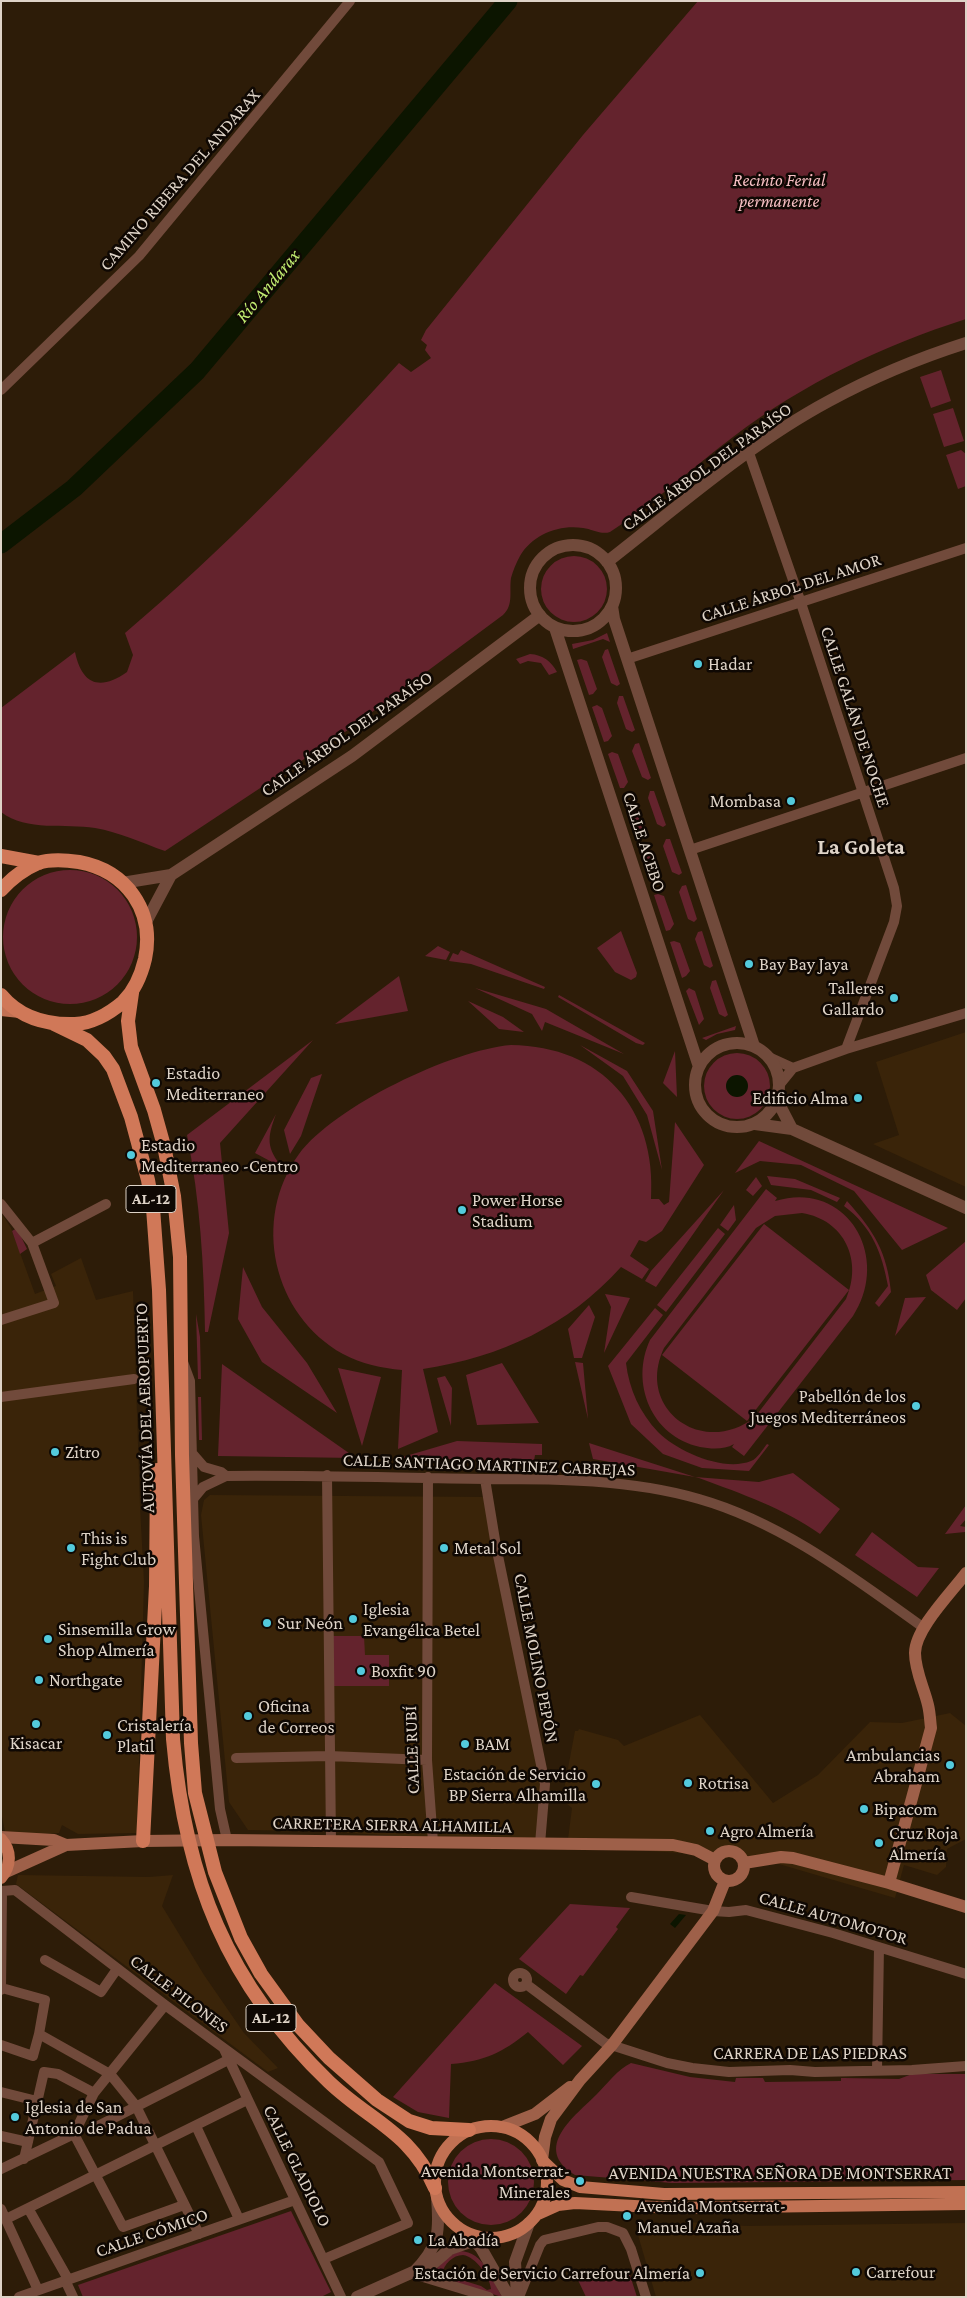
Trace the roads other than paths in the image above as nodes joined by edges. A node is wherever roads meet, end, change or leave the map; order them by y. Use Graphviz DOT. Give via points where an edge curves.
graph roads {
  1 [pos="350,1"];
  2 [pos="966,343"];
  3 [pos="1,390"];
  4 [pos="749,453"];
  5 [pos="966,548"];
  6 [pos="607,562"];
  7 [pos="801,603"];
  8 [pos="612,606"];
  9 [pos="540,615"];
  10 [pos="555,628"];
  11 [pos="627,658"];
  12 [pos="966,758"];
  13 [pos="863,793"];
  14 [pos="690,850"];
  15 [pos="1,856"];
  16 [pos="39,863"];
  17 [pos="171,875"];
  18 [pos="122,882"];
  19 [pos="1,890"];
  20 [pos="146,922"];
  21 [pos="132,993"];
  22 [pos="1,995"];
  23 [pos="1,1010"];
  24 [pos="20,1012"];
  25 [pos="966,1012"];
  26 [pos="54,1024"];
  27 [pos="754,1046"];
  28 [pos="846,1049"];
  29 [pos="771,1058"];
  30 [pos="699,1067"];
  31 [pos="793,1068"];
  32 [pos="780,1084"];
  33 [pos="777,1100"];
  34 [pos="755,1124"];
  35 [pos="792,1129"];
  36 [pos="1,1204"];
  37 [pos="106,1204"];
  38 [pos="966,1208"];
  39 [pos="32,1243"];
  40 [pos="1,1320"];
  41 [pos="182,1360"];
  42 [pos="134,1379"];
  43 [pos="1,1397"];
  44 [pos="162,1410"];
  45 [pos="182,1441"];
  46 [pos="192,1453"];
  47 [pos="327,1475"];
  48 [pos="226,1476"];
  49 [pos="428,1477"];
  50 [pos="485,1478"];
  51 [pos="193,1499"];
  52 [pos="184,1510"];
  53 [pos="966,1573"];
  54 [pos="924,1628"];
  55 [pos="329,1756"];
  56 [pos="236,1758"];
  57 [pos="427,1760"];
  58 [pos="1,1838"];
  59 [pos="189,1840"];
  60 [pos="207,1840"];
  61 [pos="227,1840"];
  62 [pos="143,1841"];
  63 [pos="331,1842"];
  64 [pos="433,1842"];
  65 [pos="540,1844"];
  66 [pos="66,1845"];
  67 [pos="714,1860"];
  68 [pos="744,1863"];
  69 [pos="3,1875"];
  70 [pos="725,1881"];
  71 [pos="889,1883"];
  72 [pos="2,1890"];
  73 [pos="630,1897"];
  74 [pos="966,1908"];
  75 [pos="713,1911"];
  76 [pos="879,1947"];
  77 [pos="46,1960"];
  78 [pos="117,1969"];
  79 [pos="966,1974"];
  80 [pos="526,1984"];
  81 [pos="2,1989"];
  82 [pos="165,2005"];
  83 [pos="39,2034"];
  84 [pos="1,2045"];
  85 [pos="612,2045"];
  86 [pos="223,2048"];
  87 [pos="228,2060"];
  88 [pos="966,2066"];
  89 [pos="877,2070"];
  90 [pos="110,2074"];
  91 [pos="580,2080"];
  92 [pos="1,2092"];
  93 [pos="94,2093"];
  94 [pos="247,2100"];
  95 [pos="37,2101"];
  96 [pos="136,2106"];
  97 [pos="196,2126"];
  98 [pos="96,2127"];
  99 [pos="502,2127"];
  100 [pos="469,2130"];
  101 [pos="74,2134"];
  102 [pos="1,2136"];
  103 [pos="28,2142"];
  104 [pos="156,2145"];
  105 [pos="24,2158"];
  106 [pos="543,2161"];
  107 [pos="1,2169"];
  108 [pos="95,2174"];
  109 [pos="966,2192"];
  110 [pos="436,2193"];
  111 [pos="295,2200"];
  112 [pos="966,2204"];
  113 [pos="184,2205"];
  114 [pos="28,2208"];
  115 [pos="1,2209"];
  116 [pos="533,2218"];
  117 [pos="6,2219"];
  118 [pos="239,2220"];
  119 [pos="199,2234"];
  120 [pos="475,2237"];
  121 [pos="324,2259"];
  122 [pos="412,2273"];
  123 [pos="66,2280"];
  124 [pos="38,2290"];
  125 [pos="19,2297"];
  126 [pos="72,2297"];
  127 [pos="341,2297"];
  128 [pos="357,2297"];
  129 [pos="489,2297"];
  130 [pos="509,2297"];
  131 [pos="518,2297"];
  132 [pos="646,2297"];
  1 -- 3 [label="street, CAMINO RIBERA DEL ANDARAX" via="139,256"];
  2 -- 4 [label="street, CALLE ÁRBOL DEL PARAÍSO" via="903,366 828,401"];
  4 -- 6 [label="street, CALLE ÁRBOL DEL PARAÍSO"];
  4 -- 7 [label="street, CALLE GALÁN DE NOCHE"];
  5 -- 7 [label="street, CALLE ÁRBOL DEL AMOR"];
  6 -- 8 [label="street" via="615,578"];
  6 -- 9 [label="street" via="597,552 585,547 566,546 548,553 533,574 531,587 532,600"];
  7 -- 11 [label="street, CALLE ÁRBOL DEL AMOR"];
  7 -- 13 [label="street, CALLE GALÁN DE NOCHE"];
  8 -- 10 [label="street" via="600,622 588,629 574,632"];
  8 -- 11 [label="street"];
  9 -- 10 [label="street"];
  9 -- 17 [label="street, CALLE ÁRBOL DEL PARAÍSO" via="352,756"];
  10 -- 30 [label="street, CALLE ACEBO"];
  11 -- 14 [label="street"];
  12 -- 13 [label="street"];
  13 -- 14 [label="street"];
  13 -- 28 [label="street, CALLE GALÁN DE NOCHE" via="897,906 894,922"];
  14 -- 27 [label="street"];
  15 -- 16 [label="highway, AL-12"];
  16 -- 18 [label="highway, AL-12" via="59,860 89,864"];
  16 -- 19 [label="highway, AL-12"];
  17 -- 18 [label="street"];
  17 -- 20 [label="street"];
  18 -- 20 [label="highway, AL-12" via="136,899"];
  20 -- 21 [label="highway, AL-12" via="148,936 144,962"];
  21 -- 26 [label="highway, AL-12" via="102,1017 81,1024"];
  21 -- 41 [label="highway, AUTOVÍA DEL AEROPUERTO / AL-12" via="128,1021 131,1047 156,1116 174,1196 180,1257"];
  22 -- 24 [label="highway, AL-12"];
  23 -- 24 [label="main road"];
  24 -- 26 [label="highway, AL-12"];
  25 -- 28 [label="street"];
  26 -- 44 [label="highway, AUTOVÍA DEL AEROPUERTO / AL-12" via="87,1040 104,1056 118,1080 131,1116 153,1208"];
  27 -- 29 [label="street"];
  27 -- 30 [label="street" via="739,1042 724,1044 712,1050"];
  28 -- 31 [label="street"];
  29 -- 31 [label="street"];
  29 -- 32 [label="street"];
  30 -- 34 [label="street" via="694,1089 698,1104 706,1115 722,1124 740,1127"];
  31 -- 32 [label="street"];
  32 -- 33 [label="street"];
  33 -- 34 [label="street" via="767,1115"];
  33 -- 35 [label="street"];
  34 -- 35 [label="street"];
  35 -- 38 [label="street"];
  36 -- 39 [label="street"];
  37 -- 39 [label="street"];
  39 -- 40 [label="street" via="54,1303"];
  41 -- 45 [label="highway, AUTOVÍA DEL AEROPUERTO / AL-12"];
  41 -- 46 [label="street" via="190,1381"];
  42 -- 43 [label="street"];
  44 -- 59 [label="highway, AUTOVÍA DEL AEROPUERTO / AL-12" via="173,1738"];
  44 -- 62 [label="highway" via="157,1442 156,1586"];
  45 -- 46 [label="street, CALLE SANTIAGO MARTINEZ CABREJAS"];
  45 -- 52 [label="highway, AUTOVÍA DEL AEROPUERTO / AL-12"];
  46 -- 48 [label="street, CALLE SANTIAGO MARTINEZ CABREJAS" via="204,1467"];
  46 -- 51 [label="street"];
  47 -- 48 [label="street, CALLE SANTIAGO MARTINEZ CABREJAS"];
  47 -- 49 [label="street, CALLE SANTIAGO MARTINEZ CABREJAS"];
  47 -- 55 [label="street"];
  48 -- 51 [label="street, CALLE SANTIAGO MARTINEZ CABREJAS" via="203,1487"];
  49 -- 50 [label="street, CALLE SANTIAGO MARTINEZ CABREJAS"];
  49 -- 57 [label="street, CALLE RUBÍ"];
  50 -- 54 [label="street, CALLE SANTIAGO MARTINEZ CABREJAS" via="586,1481 650,1487 699,1499 782,1533 848,1574"];
  50 -- 65 [label="street, CALLE MOLINO PEPÓN" via="545,1784"];
  51 -- 52 [label="street, CALLE SANTIAGO MARTINEZ CABREJAS"];
  51 -- 61 [label="street" via="219,1799"];
  52 -- 60 [label="highway, AUTOVÍA DEL AEROPUERTO / AL-12" via="191,1743 195,1793"];
  53 -- 54 [label="main road"];
  54 -- 71 [label="main road" via="915,1653 931,1728"];
  55 -- 56 [label="street"];
  55 -- 57 [label="street"];
  55 -- 63 [label="street"];
  57 -- 64 [label="street, CALLE RUBÍ"];
  58 -- 66 [label="main road, CARRETERA SIERRA ALHAMILLA" via="54,1840"];
  58 -- 69 [label="main road" via="9,1854"];
  59 -- 60 [label="main road, CARRETERA SIERRA ALHAMILLA"];
  59 -- 62 [label="main road, CARRETERA SIERRA ALHAMILLA"];
  59 -- 110 [label="highway, AUTOVÍA DEL AEROPUERTO / AL-12" via="218,1931 239,1972 267,2013 329,2082 409,2145 425,2168"];
  60 -- 61 [label="main road, CARRETERA SIERRA ALHAMILLA"];
  60 -- 100 [label="highway, AUTOVÍA DEL AEROPUERTO / AL-12" via="224,1900 241,1938 274,1992 306,2034 343,2071 399,2115 431,2128"];
  61 -- 63 [label="main road, CARRETERA SIERRA ALHAMILLA"];
  62 -- 66 [label="main road, CARRETERA SIERRA ALHAMILLA"];
  63 -- 64 [label="main road, CARRETERA SIERRA ALHAMILLA"];
  64 -- 65 [label="main road, CARRETERA SIERRA ALHAMILLA"];
  65 -- 67 [label="main road, CARRETERA SIERRA ALHAMILLA" via="673,1845 696,1850"];
  66 -- 69 [label="main road, CARRETERA SIERRA ALHAMILLA"];
  67 -- 68 [label="main road" via="724,1851 732,1851 740,1855"];
  67 -- 70 [label="main road" via="715,1873"];
  68 -- 70 [label="main road" via="741,1875"];
  68 -- 71 [label="main road" via="781,1856"];
  70 -- 75 [label="main road"];
  71 -- 74 [label="main road"];
  72 -- 78 [label="street, CALLE PILONES" via="15,1890"];
  72 -- 81 [label="street"];
  73 -- 75 [label="street, CALLE AUTOMOTOR"];
  75 -- 76 [label="street, CALLE AUTOMOTOR" via="746,1910"];
  75 -- 85 [label="main road"];
  76 -- 79 [label="street, CALLE AUTOMOTOR"];
  76 -- 89 [label="street"];
  77 -- 78 [label="street" via="101,1992"];
  78 -- 82 [label="street, CALLE PILONES"];
  80 -- 85 [label="street, CARRERA DE LAS PIEDRAS"];
  81 -- 83 [label="street" via="45,2000"];
  82 -- 86 [label="street, CALLE PILONES"];
  82 -- 90 [label="street"];
  83 -- 84 [label="street" via="33,2056"];
  83 -- 90 [label="street"];
  85 -- 89 [label="street, CARRERA DE LAS PIEDRAS" via="667,2063 729,2072"];
  85 -- 91 [label="main road"];
  86 -- 87 [label="street, CALLE GLADIOLO"];
  86 -- 121 [label="street, CALLE PILONES" via="379,2162 408,2223"];
  87 -- 94 [label="street, CALLE GLADIOLO"];
  87 -- 96 [label="street"];
  88 -- 89 [label="street, CARRERA DE LAS PIEDRAS"];
  90 -- 93 [label="street"];
  90 -- 96 [label="street"];
  91 -- 99 [label="main road" via="535,2114"];
  91 -- 106 [label="main road" via="549,2124"];
  92 -- 95 [label="street"];
  93 -- 95 [label="street" via="58,2074 44,2072"];
  93 -- 101 [label="street"];
  94 -- 97 [label="street"];
  94 -- 111 [label="street, CALLE GLADIOLO"];
  95 -- 103 [label="street"];
  96 -- 98 [label="street"];
  96 -- 104 [label="street"];
  97 -- 104 [label="street"];
  97 -- 118 [label="street"];
  99 -- 100 [label="main road"];
  99 -- 106 [label="main road" via="529,2141"];
  100 -- 110 [label="main road" via="442,2153 435,2172"];
  101 -- 105 [label="street"];
  101 -- 108 [label="street"];
  102 -- 103 [label="street"];
  103 -- 105 [label="street"];
  104 -- 108 [label="street"];
  104 -- 113 [label="street"];
  105 -- 107 [label="street"];
  106 -- 109 [label="main road, AVENIDA NUESTRA SEÑORA DE MONTSERRAT" via="569,2183 615,2191 664,2194"];
  106 -- 116 [label="main road" via="547,2188 543,2204"];
  108 -- 113 [label="street" via="123,2227"];
  108 -- 114 [label="street"];
  110 -- 120 [label="main road" via="448,2218"];
  110 -- 122 [label="street" via="437,2239"];
  111 -- 118 [label="street, CALLE CÓMICO"];
  111 -- 121 [label="street, CALLE GLADIOLO"];
  112 -- 116 [label="main road, AVENIDA NUESTRA SEÑORA DE MONTSERRAT" via="674,2208 581,2203 558,2205"];
  113 -- 119 [label="street"];
  114 -- 117 [label="street"];
  114 -- 123 [label="street"];
  115 -- 117 [label="street"];
  116 -- 120 [label="main road" via="509,2236"];
  116 -- 131 [label="street" via="515,2262"];
  117 -- 124 [label="street"];
  118 -- 119 [label="street, CALLE CÓMICO"];
  119 -- 123 [label="street, CALLE CÓMICO"];
  120 -- 122 [label="street" via="450,2249 428,2268"];
  120 -- 130 [label="street"];
  121 -- 127 [label="street, CALLE GLADIOLO"];
  122 -- 128 [label="street"];
  122 -- 129 [label="street"];
  123 -- 124 [label="street, CALLE CÓMICO"];
  123 -- 126 [label="street"];
  124 -- 125 [label="street, CALLE CÓMICO"];
  131 -- 132 [label="street" via="544,2240 603,2227 617,2230 626,2237"];
}
